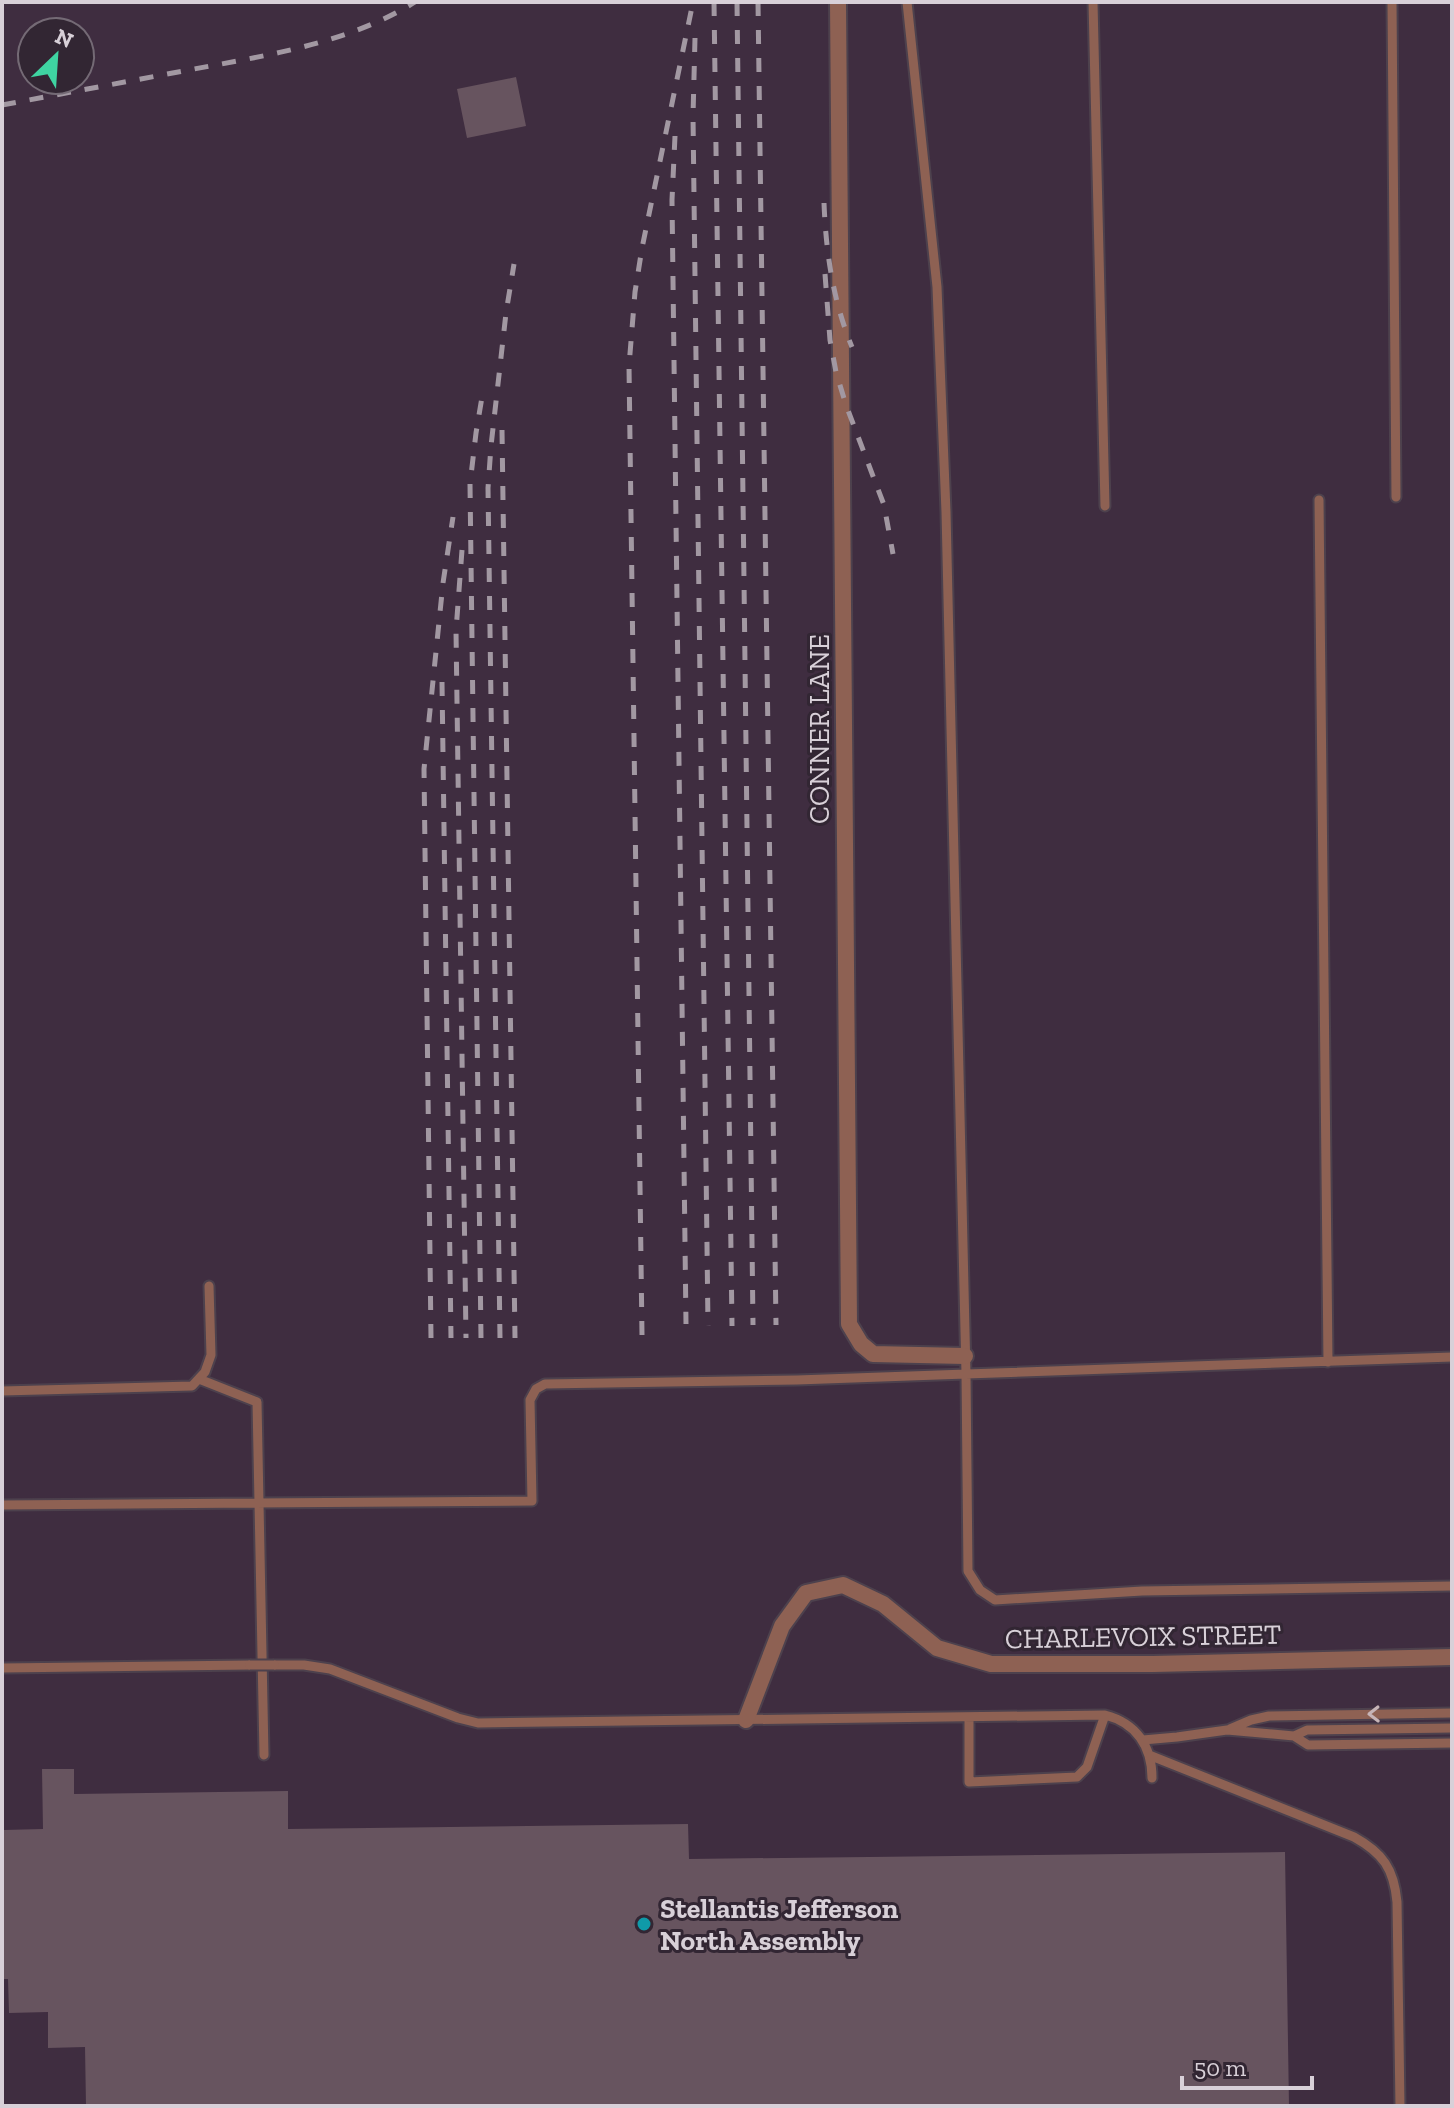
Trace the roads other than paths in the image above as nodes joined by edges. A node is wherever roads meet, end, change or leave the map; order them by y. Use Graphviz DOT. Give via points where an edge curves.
graph roads {
  1 [pos="838,2"];
  2 [pos="907,2"];
  3 [pos="1093,2"];
  4 [pos="1392,2"];
  5 [pos="1396,497"];
  6 [pos="1319,500"];
  7 [pos="1105,506"];
  8 [pos="209,1286"];
  9 [pos="965,1356"];
  10 [pos="1452,1357"];
  11 [pos="1328,1362"];
  12 [pos="966,1374"];
  13 [pos="199,1379"];
  14 [pos="2,1391"];
  15 [pos="260,1503"];
  16 [pos="2,1505"];
  17 [pos="1452,1586"];
  18 [pos="1452,1657"];
  19 [pos="2,1668"];
  20 [pos="1452,1713"];
  21 [pos="1105,1715"];
  22 [pos="969,1717"];
  23 [pos="746,1720"];
  24 [pos="1452,1728"];
  25 [pos="1227,1730"];
  26 [pos="1294,1736"];
  27 [pos="1143,1740"];
  28 [pos="1452,1743"];
  29 [pos="264,1755"];
  30 [pos="1149,1755"];
  31 [pos="1152,1778"];
  32 [pos="1400,2106"];
  1 -- 9 [label="street, CONNER LANE" via="849,1324 873,1354"];
  2 -- 9 [label="lane" via="940,363"];
  3 -- 7 [label="lane"];
  4 -- 5 [label="lane"];
  6 -- 11 [label="lane"];
  8 -- 13 [label="lane" via="211,1355"];
  9 -- 12 [label="lane"];
  10 -- 11 [label="lane"];
  11 -- 12 [label="lane"];
  12 -- 15 [label="lane" via="545,1384 530,1400 532,1501"];
  12 -- 17 [label="lane" via="968,1571 980,1590 995,1600 1142,1591"];
  13 -- 14 [label="lane" via="192,1386"];
  13 -- 15 [label="lane" via="257,1402"];
  15 -- 16 [label="lane"];
  15 -- 29 [label="lane"];
  18 -- 23 [label="street, CHARLEVOIX STREET" via="991,1664 937,1648 883,1604 843,1585 806,1593 782,1626"];
  19 -- 23 [label="lane, bridge" via="304,1665 330,1669 478,1723"];
  20 -- 25 [label="lane, one-way" via="1269,1716"];
  21 -- 22 [label="lane"];
  21 -- 22 [label="lane" via="1087,1767 1077,1777 969,1782"];
  21 -- 27 [label="lane" via="1124,1722"];
  22 -- 23 [label="lane"];
  24 -- 26 [label="lane" via="1307,1730"];
  25 -- 26 [label="lane"];
  25 -- 27 [label="lane"];
  26 -- 28 [label="lane" via="1308,1745"];
  27 -- 30 [label="lane"];
  30 -- 31 [label="lane"];
  30 -- 32 [label="lane" via="1354,1837 1387,1864 1397,1902"];
}
